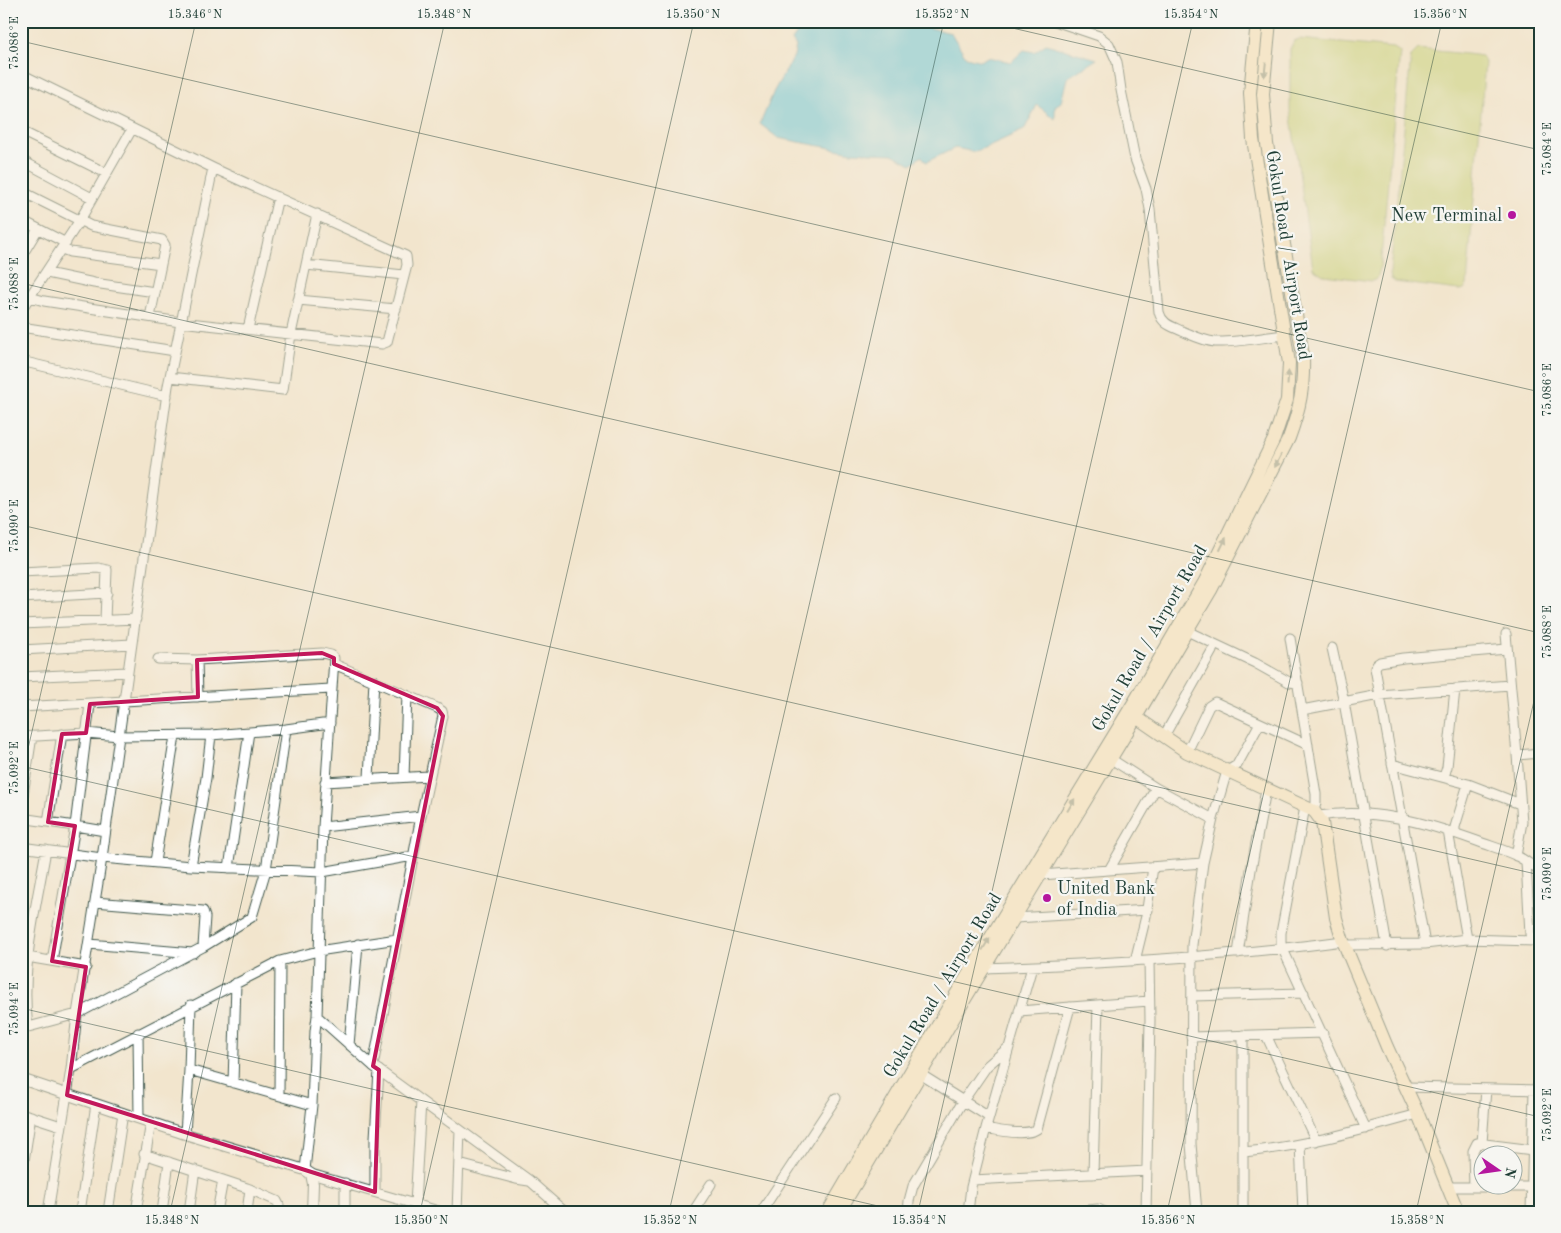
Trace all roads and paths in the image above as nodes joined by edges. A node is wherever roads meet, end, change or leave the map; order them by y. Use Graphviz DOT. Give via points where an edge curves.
graph roads {
  1 [pos="1055,21"];
  2 [pos="1257,21"];
  3 [pos="1270,21"];
  4 [pos="21,74"];
  5 [pos="132,129"];
  6 [pos="21,130"];
  7 [pos="21,160"];
  8 [pos="213,168"];
  9 [pos="106,173"];
  10 [pos="21,191"];
  11 [pos="278,197"];
  12 [pos="92,198"];
  13 [pos="317,214"];
  14 [pos="21,220"];
  15 [pos="80,220"];
  16 [pos="38,229"];
  17 [pos="64,246"];
  18 [pos="21,257"];
  19 [pos="161,264"];
  20 [pos="306,265"];
  21 [pos="47,273"];
  22 [pos="404,275"];
  23 [pos="155,292"];
  24 [pos="30,297"];
  25 [pos="298,300"];
  26 [pos="396,309"];
  27 [pos="21,310"];
  28 [pos="150,318"];
  29 [pos="180,322"];
  30 [pos="21,327"];
  31 [pos="248,330"];
  32 [pos="292,334"];
  33 [pos="1285,335"];
  34 [pos="175,351"];
  35 [pos="21,361"];
  36 [pos="170,378"];
  37 [pos="167,396"];
  38 [pos="1287,400"];
  39 [pos="1299,410"];
  40 [pos="1283,414"];
  41 [pos="21,572"];
  42 [pos="107,593"];
  43 [pos="21,598"];
  44 [pos="136,619"];
  45 [pos="105,620"];
  46 [pos="21,624"];
  47 [pos="1186,631"];
  48 [pos="1506,634"];
  49 [pos="1290,638"];
  50 [pos="132,644"];
  51 [pos="1332,648"];
  52 [pos="1507,649"];
  53 [pos="21,650"];
  54 [pos="1212,651"];
  55 [pos="158,659"];
  56 [pos="197,660"];
  57 [pos="334,664"];
  58 [pos="128,672"];
  59 [pos="21,677"];
  60 [pos="374,680"];
  61 [pos="1298,683"];
  62 [pos="1510,685"];
  63 [pos="1455,688"];
  64 [pos="331,689"];
  65 [pos="407,695"];
  66 [pos="1379,695"];
  67 [pos="198,697"];
  68 [pos="124,701"];
  69 [pos="1344,702"];
  70 [pos="90,704"];
  71 [pos="21,708"];
  72 [pos="1302,710"];
  73 [pos="1136,717"];
  74 [pos="330,723"];
  75 [pos="1260,723"];
  76 [pos="286,729"];
  77 [pos="249,732"];
  78 [pos="86,733"];
  79 [pos="62,734"];
  80 [pos="211,735"];
  81 [pos="32,736"];
  82 [pos="119,736"];
  83 [pos="175,736"];
  84 [pos="1164,736"];
  85 [pos="21,737"];
  86 [pos="1308,745"];
  87 [pos="1187,752"];
  88 [pos="1540,753"];
  89 [pos="1517,755"];
  90 [pos="1110,759"];
  91 [pos="1392,764"];
  92 [pos="1227,771"];
  93 [pos="429,776"];
  94 [pos="1444,776"];
  95 [pos="404,777"];
  96 [pos="369,778"];
  97 [pos="325,782"];
  98 [pos="1468,784"];
  99 [pos="1156,788"];
  100 [pos="1266,790"];
  101 [pos="1520,804"];
  102 [pos="21,808"];
  103 [pos="1313,812"];
  104 [pos="1363,814"];
  105 [pos="421,816"];
  106 [pos="21,818"];
  107 [pos="1402,818"];
  108 [pos="1213,819"];
  109 [pos="48,822"];
  110 [pos="75,826"];
  111 [pos="323,827"];
  112 [pos="105,831"];
  113 [pos="1451,832"];
  114 [pos="21,847"];
  115 [pos="46,850"];
  116 [pos="70,854"];
  117 [pos="413,856"];
  118 [pos="1516,856"];
  119 [pos="102,858"];
  120 [pos="155,862"];
  121 [pos="1526,862"];
  122 [pos="1203,864"];
  123 [pos="191,866"];
  124 [pos="1153,867"];
  125 [pos="229,868"];
  126 [pos="266,870"];
  127 [pos="1110,870"];
  128 [pos="1540,871"];
  129 [pos="322,872"];
  130 [pos="1041,875"];
  131 [pos="95,902"];
  132 [pos="1148,910"];
  133 [pos="1014,918"];
  134 [pos="397,939"];
  135 [pos="1467,939"];
  136 [pos="1537,942"];
  137 [pos="1344,943"];
  138 [pos="89,944"];
  139 [pos="358,944"];
  140 [pos="1425,944"];
  141 [pos="1387,946"];
  142 [pos="203,947"];
  143 [pos="1283,949"];
  144 [pos="318,951"];
  145 [pos="193,953"];
  146 [pos="1238,953"];
  147 [pos="24,956"];
  148 [pos="1192,956"];
  149 [pos="1149,960"];
  150 [pos="52,961"];
  151 [pos="280,961"];
  152 [pos="1136,961"];
  153 [pos="980,966"];
  154 [pos="86,967"];
  155 [pos="1032,967"];
  156 [pos="236,983"];
  157 [pos="1304,993"];
  158 [pos="1192,996"];
  159 [pos="1150,1001"];
  160 [pos="1098,1005"];
  161 [pos="191,1006"];
  162 [pos="1070,1007"];
  163 [pos="1019,1011"];
  164 [pos="77,1014"];
  165 [pos="318,1016"];
  166 [pos="25,1028"];
  167 [pos="1323,1033"];
  168 [pos="138,1034"];
  169 [pos="1266,1035"];
  170 [pos="1242,1036"];
  171 [pos="1191,1037"];
  172 [pos="349,1045"];
  173 [pos="1009,1047"];
  174 [pos="376,1068"];
  175 [pos="71,1069"];
  176 [pos="189,1070"];
  177 [pos="920,1074"];
  178 [pos="21,1080"];
  179 [pos="233,1083"];
  180 [pos="1406,1087"];
  181 [pos="1486,1089"];
  182 [pos="1537,1090"];
  183 [pos="67,1095"];
  184 [pos="278,1095"];
  185 [pos="836,1098"];
  186 [pos="963,1100"];
  187 [pos="420,1101"];
  188 [pos="96,1104"];
  189 [pos="312,1105"];
  190 [pos="21,1113"];
  191 [pos="122,1113"];
  192 [pos="1418,1114"];
  193 [pos="31,1116"];
  194 [pos="989,1117"];
  195 [pos="139,1118"];
  196 [pos="150,1122"];
  197 [pos="62,1126"];
  198 [pos="986,1128"];
  199 [pos="1366,1129"];
  200 [pos="460,1130"];
  201 [pos="185,1134"];
  202 [pos="1316,1141"];
  203 [pos="1482,1143"];
  204 [pos="1300,1144"];
  205 [pos="1474,1146"];
  206 [pos="1533,1150"];
  207 [pos="1243,1152"];
  208 [pos="144,1154"];
  209 [pos="169,1162"];
  210 [pos="459,1164"];
  211 [pos="195,1170"];
  212 [pos="1147,1171"];
  213 [pos="308,1172"];
  214 [pos="1093,1174"];
  215 [pos="21,1180"];
  216 [pos="223,1180"];
  217 [pos="973,1180"];
  218 [pos="530,1181"];
  219 [pos="345,1184"];
  220 [pos="711,1184"];
  221 [pos="1448,1187"];
  222 [pos="1474,1187"];
  223 [pos="1524,1187"];
  224 [pos="1532,1187"];
  225 [pos="250,1189"];
  226 [pos="375,1192"];
  227 [pos="415,1204"];
  228 [pos="48,1212"];
  229 [pos="80,1212"];
  230 [pos="108,1212"];
  231 [pos="136,1212"];
  232 [pos="162,1212"];
  233 [pos="189,1212"];
  234 [pos="217,1212"];
  235 [pos="247,1212"];
  236 [pos="279,1212"];
  237 [pos="312,1212"];
  238 [pos="345,1212"];
  239 [pos="442,1212"];
  240 [pos="457,1212"];
  241 [pos="565,1212"];
  242 [pos="693,1212"];
  243 [pos="761,1212"];
  244 [pos="828,1212"];
  245 [pos="839,1212"];
  246 [pos="909,1212"];
  247 [pos="968,1212"];
  248 [pos="1070,1212"];
  249 [pos="1105,1212"];
  250 [pos="1146,1212"];
  251 [pos="1197,1212"];
  252 [pos="1243,1212"];
  253 [pos="1303,1212"];
  254 [pos="1458,1212"];
  255 [pos="1532,1212"];
  1 -- 33 [label="street" via="1099,36 1108,44 1117,62 1135,160 1150,209 1161,319 1174,328 1214,342"];
  2 -- 33 [label="main road, Gokul Road / Airport Road" via="1250,93 1253,139"];
  3 -- 39 [label="main road, one-way" via="1263,94 1267,144 1303,356 1304,379"];
  4 -- 5 [label="street"];
  5 -- 8 [label="street"];
  5 -- 9 [label="street"];
  6 -- 9 [label="street"];
  7 -- 12 [label="street"];
  8 -- 11 [label="street"];
  8 -- 29 [label="street"];
  9 -- 12 [label="street"];
  10 -- 15 [label="street"];
  11 -- 13 [label="street"];
  11 -- 31 [label="street"];
  12 -- 15 [label="street"];
  13 -- 20 [label="street"];
  13 -- 22 [label="street" via="406,256"];
  14 -- 16 [label="street"];
  15 -- 17 [label="street"];
  15 -- 19 [label="street" via="91,226 162,240"];
  16 -- 17 [label="street"];
  16 -- 18 [label="street"];
  17 -- 19 [label="street" via="70,252"];
  17 -- 21 [label="street"];
  19 -- 23 [label="street"];
  20 -- 22 [label="street"];
  20 -- 25 [label="street"];
  21 -- 23 [label="street"];
  21 -- 24 [label="street"];
  22 -- 26 [label="street"];
  23 -- 28 [label="street"];
  24 -- 27 [label="street"];
  24 -- 28 [label="street"];
  25 -- 26 [label="street"];
  25 -- 32 [label="street"];
  26 -- 32 [label="street" via="385,344"];
  28 -- 29 [label="street"];
  29 -- 31 [label="street"];
  29 -- 34 [label="street"];
  30 -- 34 [label="street"];
  31 -- 32 [label="street"];
  32 -- 36 [label="street" via="283,390"];
  38 -- 33 [label="main road, Gokul Road / Airport Road, one-way" via="1289,364"];
  34 -- 36 [label="street"];
  35 -- 37 [label="street"];
  36 -- 37 [label="street"];
  37 -- 44 [label="street"];
  38 -- 39 [label="main road"];
  38 -- 40 [label="main road, Gokul Road / Airport Road"];
  39 -- 40 [label="main road"];
  39 -- 47 [label="main road, one-way" via="1285,447 1211,590"];
  153 -- 40 [label="main road, Gokul Road / Airport Road, one-way" via="1205,581"];
  41 -- 42 [label="street" via="103,568 108,574"];
  42 -- 43 [label="street"];
  42 -- 45 [label="street"];
  44 -- 45 [label="street"];
  44 -- 50 [label="street"];
  45 -- 46 [label="street"];
  47 -- 61 [label="street" via="1289,682"];
  47 -- 73 [label="main road"];
  48 -- 52 [label="street"];
  49 -- 61 [label="street"];
  50 -- 53 [label="street"];
  50 -- 58 [label="street"];
  51 -- 69 [label="street"];
  52 -- 62 [label="street"];
  52 -- 66 [label="street" via="1380,662 1375,668"];
  54 -- 84 [label="street"];
  55 -- 56 [label="street"];
  56 -- 57 [label="street" via="322,653 331,655"];
  56 -- 67 [label="street"];
  57 -- 60 [label="street"];
  57 -- 64 [label="street"];
  58 -- 59 [label="street"];
  58 -- 68 [label="street"];
  60 -- 65 [label="street"];
  60 -- 96 [label="street"];
  61 -- 72 [label="street"];
  62 -- 63 [label="street"];
  62 -- 89 [label="street"];
  63 -- 66 [label="street"];
  63 -- 94 [label="street"];
  64 -- 67 [label="street"];
  64 -- 74 [label="street"];
  65 -- 93 [label="street" via="442,711"];
  65 -- 95 [label="street"];
  66 -- 69 [label="street"];
  66 -- 91 [label="street"];
  67 -- 68 [label="street"];
  68 -- 70 [label="street"];
  68 -- 82 [label="street"];
  69 -- 72 [label="street"];
  69 -- 104 [label="street"];
  70 -- 71 [label="street"];
  70 -- 78 [label="street"];
  72 -- 86 [label="street"];
  73 -- 84 [label="main road"];
  73 -- 90 [label="main road"];
  74 -- 76 [label="street"];
  74 -- 97 [label="street"];
  75 -- 86 [label="street"];
  75 -- 87 [label="street" via="1215,702 1209,706"];
  75 -- 92 [label="street" via="1237,765"];
  76 -- 77 [label="street"];
  76 -- 126 [label="street"];
  77 -- 80 [label="street"];
  77 -- 125 [label="street"];
  78 -- 79 [label="street"];
  78 -- 82 [label="street"];
  78 -- 110 [label="street"];
  79 -- 81 [label="street"];
  79 -- 109 [label="street"];
  80 -- 83 [label="street"];
  80 -- 123 [label="street"];
  81 -- 85 [label="street"];
  81 -- 102 [label="street"];
  82 -- 83 [label="street"];
  82 -- 112 [label="street"];
  83 -- 120 [label="street"];
  84 -- 87 [label="main road"];
  86 -- 103 [label="street" via="1316,794"];
  87 -- 92 [label="main road"];
  88 -- 89 [label="street"];
  89 -- 101 [label="street"];
  90 -- 99 [label="street"];
  90 -- 130 [label="main road"];
  91 -- 94 [label="street"];
  91 -- 107 [label="street"];
  92 -- 100 [label="main road"];
  92 -- 108 [label="street"];
  93 -- 95 [label="street"];
  93 -- 105 [label="street"];
  94 -- 98 [label="street"];
  95 -- 96 [label="street"];
  96 -- 97 [label="street"];
  97 -- 111 [label="street"];
  98 -- 101 [label="street"];
  98 -- 113 [label="street"];
  99 -- 108 [label="street"];
  99 -- 127 [label="street"];
  100 -- 103 [label="main road"];
  100 -- 146 [label="street"];
  101 -- 118 [label="street" via="1521,832"];
  103 -- 104 [label="street"];
  103 -- 137 [label="main road" via="1322,822 1336,918"];
  103 -- 143 [label="street" via="1281,933"];
  104 -- 107 [label="street"];
  104 -- 141 [label="street"];
  105 -- 111 [label="street"];
  105 -- 117 [label="street"];
  106 -- 109 [label="street"];
  107 -- 113 [label="street"];
  107 -- 140 [label="street"];
  108 -- 122 [label="street"];
  109 -- 110 [label="street"];
  110 -- 112 [label="street"];
  110 -- 116 [label="street"];
  111 -- 129 [label="street"];
  112 -- 119 [label="street"];
  113 -- 118 [label="street"];
  113 -- 135 [label="street"];
  114 -- 115 [label="street"];
  115 -- 116 [label="street"];
  115 -- 147 [label="street"];
  116 -- 119 [label="street"];
  116 -- 150 [label="street"];
  117 -- 129 [label="street"];
  117 -- 134 [label="street"];
  118 -- 121 [label="street"];
  119 -- 120 [label="street"];
  119 -- 131 [label="street"];
  120 -- 123 [label="street"];
  121 -- 128 [label="street"];
  121 -- 136 [label="street" via="1530,934"];
  122 -- 124 [label="street"];
  122 -- 148 [label="street"];
  123 -- 125 [label="street"];
  124 -- 127 [label="street"];
  124 -- 132 [label="street"];
  125 -- 126 [label="street"];
  126 -- 129 [label="street"];
  126 -- 142 [label="street" via="252,917"];
  127 -- 130 [label="street"];
  129 -- 144 [label="street"];
  130 -- 133 [label="main road"];
  131 -- 138 [label="street"];
  131 -- 142 [label="street" via="203,911"];
  132 -- 133 [label="street"];
  132 -- 152 [label="street"];
  133 -- 153 [label="main road"];
  134 -- 139 [label="street"];
  134 -- 174 [label="street"];
  135 -- 136 [label="street"];
  135 -- 140 [label="street"];
  137 -- 141 [label="street"];
  137 -- 143 [label="street"];
  137 -- 180 [label="main road"];
  138 -- 145 [label="street"];
  138 -- 154 [label="street"];
  139 -- 144 [label="street"];
  139 -- 172 [label="street"];
  140 -- 141 [label="street"];
  142 -- 145 [label="street"];
  143 -- 146 [label="street"];
  143 -- 157 [label="street"];
  144 -- 151 [label="street"];
  144 -- 165 [label="street"];
  145 -- 164 [label="street"];
  146 -- 148 [label="street"];
  147 -- 150 [label="street"];
  147 -- 166 [label="street"];
  148 -- 149 [label="street"];
  148 -- 158 [label="street"];
  149 -- 152 [label="street"];
  149 -- 159 [label="street"];
  150 -- 154 [label="street"];
  151 -- 156 [label="street"];
  151 -- 184 [label="street"];
  152 -- 155 [label="street"];
  153 -- 155 [label="street"];
  153 -- 177 [label="main road"];
  153 -- 244 [label="main road, Gokul Road / Airport Road"];
  154 -- 164 [label="street"];
  155 -- 163 [label="street"];
  156 -- 161 [label="street"];
  156 -- 179 [label="street"];
  157 -- 158 [label="street"];
  157 -- 167 [label="street"];
  158 -- 171 [label="street"];
  159 -- 160 [label="street"];
  159 -- 212 [label="street"];
  160 -- 162 [label="street"];
  160 -- 214 [label="street"];
  161 -- 168 [label="street"];
  161 -- 176 [label="street"];
  162 -- 163 [label="street"];
  162 -- 198 [label="street" via="1037,1129 1007,1132"];
  163 -- 173 [label="street"];
  164 -- 166 [label="street"];
  164 -- 175 [label="street"];
  165 -- 172 [label="street"];
  165 -- 189 [label="street"];
  167 -- 169 [label="street"];
  167 -- 199 [label="street"];
  168 -- 175 [label="street"];
  168 -- 195 [label="street"];
  169 -- 170 [label="street"];
  169 -- 202 [label="street"];
  170 -- 171 [label="street"];
  170 -- 207 [label="street"];
  171 -- 251 [label="street" via="1191,1144"];
  172 -- 174 [label="street"];
  173 -- 186 [label="street" via="987,1066"];
  173 -- 194 [label="street"];
  174 -- 187 [label="street"];
  174 -- 226 [label="street"];
  175 -- 183 [label="street"];
  176 -- 179 [label="street"];
  176 -- 201 [label="street"];
  177 -- 186 [label="street"];
  177 -- 245 [label="main road"];
  178 -- 183 [label="street"];
  179 -- 184 [label="street"];
  180 -- 181 [label="street"];
  180 -- 192 [label="main road"];
  181 -- 182 [label="street"];
  181 -- 203 [label="street"];
  182 -- 206 [label="street"];
  183 -- 188 [label="street"];
  183 -- 197 [label="street"];
  184 -- 189 [label="street"];
  185 -- 243 [label="street"];
  186 -- 194 [label="street"];
  186 -- 246 [label="street" via="913,1186"];
  187 -- 200 [label="street"];
  187 -- 227 [label="street"];
  188 -- 191 [label="street"];
  188 -- 229 [label="street"];
  189 -- 213 [label="street"];
  190 -- 193 [label="street"];
  191 -- 195 [label="street"];
  191 -- 230 [label="street"];
  192 -- 199 [label="street"];
  192 -- 221 [label="main road"];
  193 -- 197 [label="street"];
  193 -- 215 [label="street"];
  194 -- 198 [label="street"];
  195 -- 196 [label="street"];
  196 -- 201 [label="street"];
  196 -- 208 [label="street"];
  197 -- 228 [label="street"];
  198 -- 217 [label="street"];
  199 -- 202 [label="street"];
  200 -- 210 [label="street"];
  200 -- 218 [label="street"];
  201 -- 213 [label="street"];
  202 -- 204 [label="street"];
  203 -- 205 [label="street"];
  203 -- 206 [label="street"];
  204 -- 207 [label="street"];
  204 -- 253 [label="street"];
  206 -- 224 [label="street"];
  207 -- 252 [label="street"];
  208 -- 209 [label="street"];
  208 -- 231 [label="street"];
  209 -- 211 [label="street"];
  209 -- 232 [label="street"];
  210 -- 218 [label="street"];
  210 -- 240 [label="street"];
  211 -- 216 [label="street"];
  211 -- 233 [label="street"];
  212 -- 214 [label="street"];
  212 -- 250 [label="street"];
  213 -- 219 [label="street"];
  213 -- 237 [label="street" via="313,1184"];
  214 -- 217 [label="street"];
  216 -- 225 [label="street"];
  216 -- 234 [label="street"];
  217 -- 247 [label="street"];
  218 -- 241 [label="street"];
  219 -- 226 [label="street"];
  219 -- 238 [label="street"];
  220 -- 242 [label="street"];
  221 -- 222 [label="street"];
  221 -- 254 [label="main road"];
  223 -- 224 [label="street"];
  224 -- 255 [label="street"];
  225 -- 235 [label="street"];
  225 -- 236 [label="street" via="277,1202"];
  226 -- 227 [label="street"];
  227 -- 239 [label="street"];
  248 -- 249 [label="street" via="1098,1209"];
}
